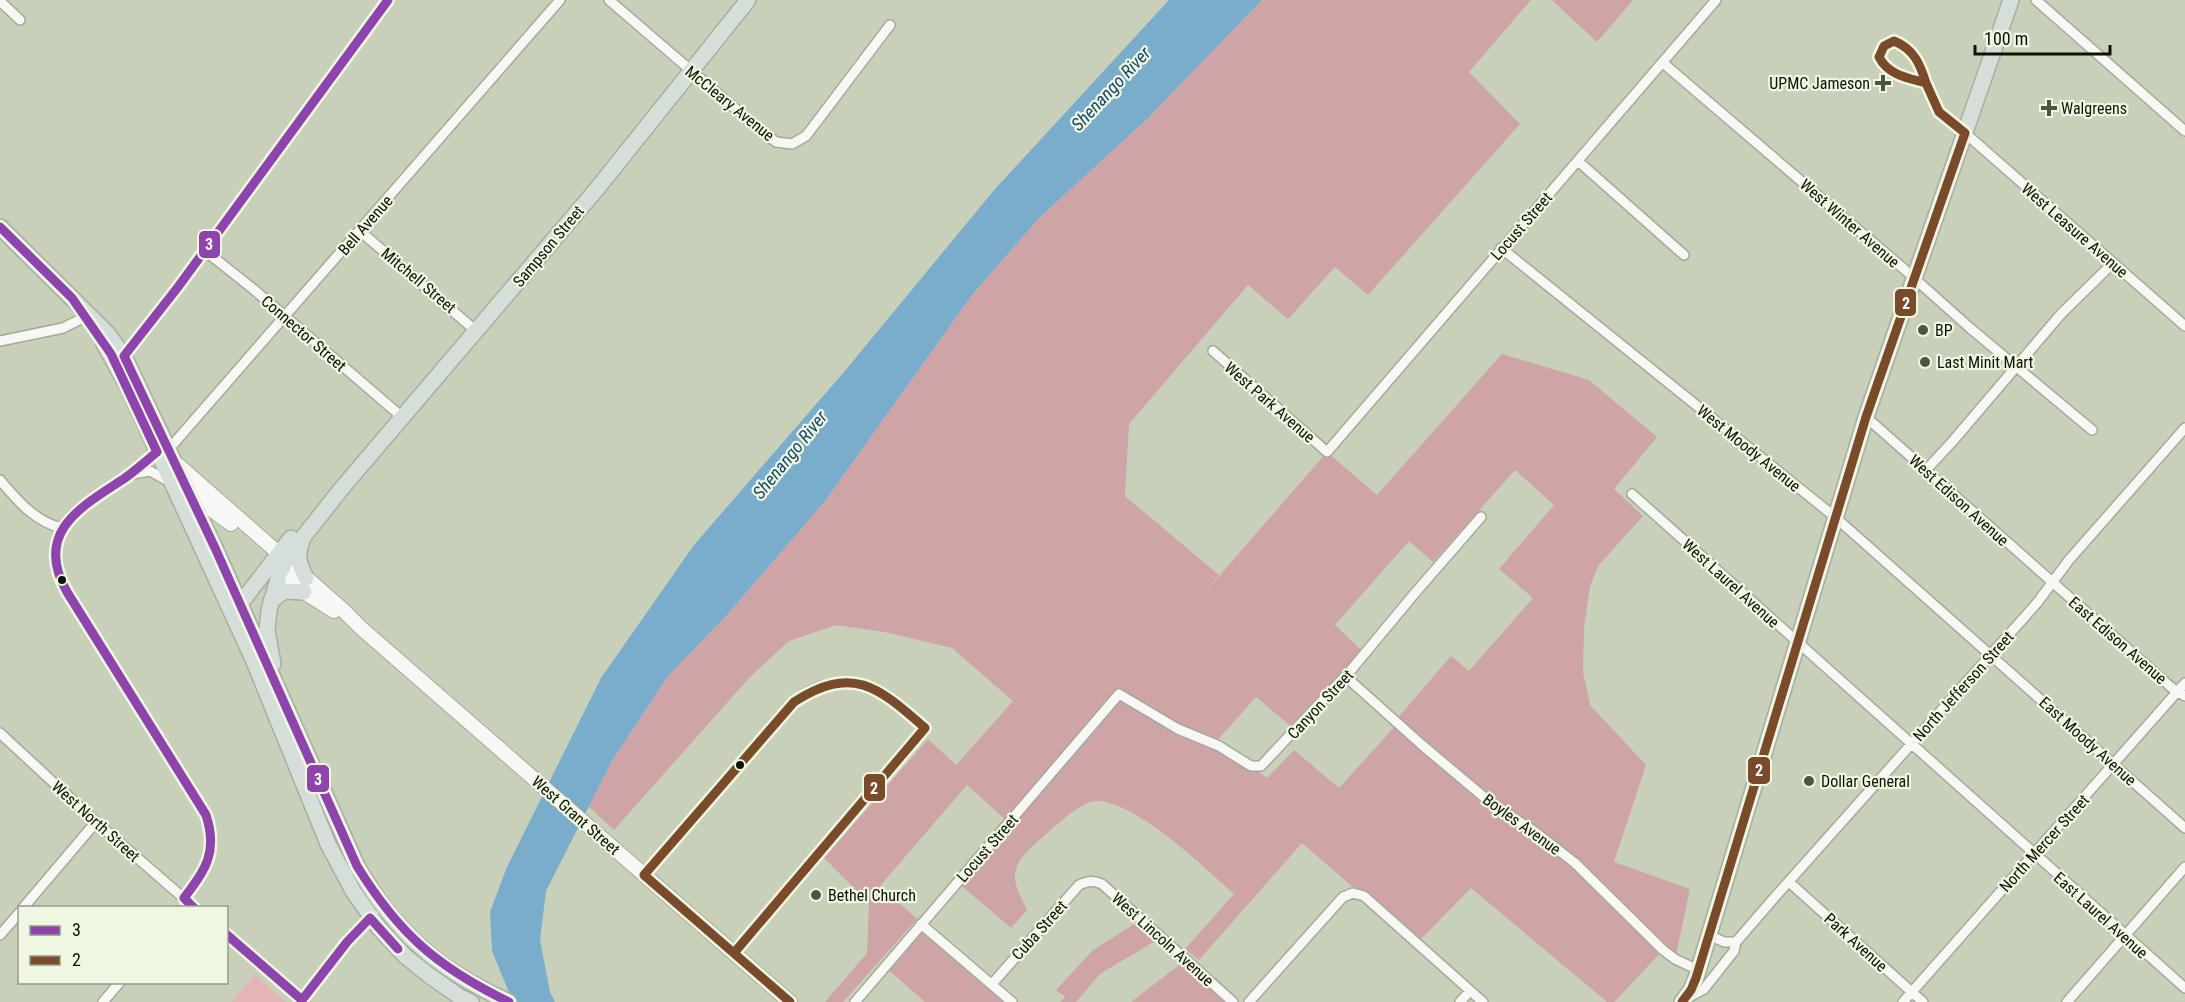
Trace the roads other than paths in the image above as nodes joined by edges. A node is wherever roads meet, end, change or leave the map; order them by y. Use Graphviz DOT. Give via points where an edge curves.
graph roads {
  1 [pos="388,0"];
  2 [pos="560,0"];
  3 [pos="609,0"];
  4 [pos="1716,0"];
  5 [pos="2012,0"];
  6 [pos="2036,0"];
  7 [pos="0,1"];
  8 [pos="746,1"];
  9 [pos="20,20"];
  10 [pos="890,25"];
  11 [pos="1663,63"];
  12 [pos="692,72"];
  13 [pos="2185,131"];
  14 [pos="1965,133"];
  15 [pos="1578,161"];
  16 [pos="0,227"];
  17 [pos="360,231"];
  18 [pos="1501,248"];
  19 [pos="204,250"];
  20 [pos="1684,255"];
  21 [pos="2113,263"];
  22 [pos="1914,278"];
  23 [pos="72,297"];
  24 [pos="85,316"];
  25 [pos="284,317"];
  26 [pos="2185,326"];
  27 [pos="477,331"];
  28 [pos="0,341"];
  29 [pos="1213,351"];
  30 [pos="119,359"];
  31 [pos="2017,366"];
  32 [pos="129,389"];
  33 [pos="402,417"];
  34 [pos="1866,417"];
  35 [pos="2185,428"];
  36 [pos="2092,430"];
  37 [pos="1327,452"];
  38 [pos="167,454"];
  39 [pos="1926,470"];
  40 [pos="130,475"];
  41 [pos="0,480"];
  42 [pos="172,483"];
  43 [pos="342,488"];
  44 [pos="190,494"];
  45 [pos="1632,494"];
  46 [pos="1481,517"];
  47 [pos="1835,517"];
  48 [pos="62,528"];
  49 [pos="303,537"];
  50 [pos="279,561"];
  51 [pos="2052,582"];
  52 [pos="305,585"];
  53 [pos="271,601"];
  54 [pos="236,609"];
  55 [pos="1797,643"];
  56 [pos="1991,655"];
  57 [pos="1346,676"];
  58 [pos="2185,684"];
  59 [pos="1119,694"];
  60 [pos="2181,694"];
  61 [pos="286,704"];
  62 [pos="0,733"];
  63 [pos="1911,744"];
  64 [pos="2114,764"];
  65 [pos="96,822"];
  66 [pos="2185,828"];
  67 [pos="2034,854"];
  68 [pos="2185,867"];
  69 [pos="644,875"];
  70 [pos="1090,881"];
  71 [pos="1789,882"];
  72 [pos="188,904"];
  73 [pos="25,906"];
  74 [pos="383,907"];
  75 [pos="18,914"];
  76 [pos="370,918"];
  77 [pos="921,924"];
  78 [pos="0,935"];
  79 [pos="1709,935"];
  80 [pos="228,936"];
  81 [pos="2125,936"];
  82 [pos="1736,942"];
  83 [pos="734,953"];
  84 [pos="1698,970"];
  85 [pos="118,984"];
  86 [pos="992,984"];
  87 [pos="2185,988"];
  88 [pos="1470,991"];
  89 [pos="1912,992"];
  90 [pos="465,1000"];
  91 [pos="302,1001"];
  92 [pos="1683,1001"];
  93 [pos="103,1002"];
  94 [pos="509,1002"];
  95 [pos="790,1002"];
  96 [pos="855,1002"];
  97 [pos="1012,1002"];
  98 [pos="1233,1002"];
  99 [pos="1249,1002"];
  100 [pos="1460,1002"];
  101 [pos="1483,1002"];
  102 [pos="1903,1002"];
  103 [pos="1923,1002"];
  104 [pos="2067,1002"];
  1 -- 19 [label="street"];
  2 -- 17 [label="street, Bell Avenue"];
  3 -- 12 [label="street, McCleary Avenue"];
  4 -- 11 [label="street, Locust Street"];
  5 -- 14 [label="main road"];
  6 -- 13 [label="street"];
  7 -- 9 [label="street"];
  8 -- 12 [label="main road, Sampson Street"];
  10 -- 12 [label="street, McCleary Avenue" via="806,135 792,144 776,142"];
  11 -- 15 [label="street, Locust Street"];
  11 -- 22 [label="street, West Winter Avenue"];
  12 -- 27 [label="main road, Sampson Street"];
  14 -- 21 [label="street, West Leasure Avenue"];
  14 -- 22 [label="main road"];
  15 -- 18 [label="street, Locust Street"];
  15 -- 20 [label="street"];
  16 -- 23 [label="main road"];
  17 -- 25 [label="street, Bell Avenue"];
  17 -- 27 [label="street, Mitchell Street"];
  18 -- 37 [label="street, Locust Street"];
  18 -- 47 [label="street, West Moody Avenue"];
  19 -- 25 [label="street, Connector Street"];
  19 -- 30 [label="street" via="142,335"];
  21 -- 26 [label="street, West Leasure Avenue"];
  21 -- 31 [label="street" via="2061,314"];
  22 -- 31 [label="street, West Winter Avenue"];
  22 -- 34 [label="main road"];
  23 -- 24 [label="main road"];
  23 -- 30 [label="main road" via="107,333"];
  24 -- 28 [label="street" via="63,328"];
  24 -- 30 [label="main road"];
  25 -- 33 [label="street, Connector Street"];
  25 -- 38 [label="street, Bell Avenue"];
  27 -- 33 [label="main road, Sampson Street"];
  29 -- 37 [label="street, West Park Avenue"];
  30 -- 32 [label="main road"];
  30 -- 38 [label="main road"];
  31 -- 36 [label="street, West Winter Avenue"];
  31 -- 39 [label="street"];
  32 -- 38 [label="main road"];
  32 -- 44 [label="main road"];
  33 -- 43 [label="main road, Sampson Street"];
  34 -- 39 [label="street, West Edison Avenue"];
  34 -- 47 [label="main road"];
  35 -- 51 [label="street, North Jefferson Street"];
  38 -- 40 [label="street, Bell Avenue"];
  38 -- 42 [label="main road"];
  38 -- 44 [label="main road"];
  38 -- 50 [label="street, West Grant Street"];
  39 -- 51 [label="street, West Edison Avenue"];
  40 -- 42 [label="street" via="150,471"];
  40 -- 48 [label="street, Bell Avenue" via="76,510"];
  41 -- 48 [label="street" via="35,517"];
  42 -- 54 [label="main road"];
  43 -- 49 [label="main road, Sampson Street"];
  43 -- 50 [label="main road, Sampson Street" via="303,525"];
  44 -- 50 [label="street, West Grant Street"];
  44 -- 54 [label="main road"];
  45 -- 55 [label="street, West Laurel Avenue"];
  46 -- 57 [label="street, Canyon Street"];
  47 -- 55 [label="main road"];
  47 -- 56 [label="street, West Moody Avenue"];
  48 -- 72 [label="street" via="56,548 61,580 207,815 213,842 207,865"];
  49 -- 50 [label="main road, Sampson Street"];
  49 -- 52 [label="main road" via="298,563"];
  50 -- 52 [label="street, West Grant Street"];
  50 -- 53 [label="main road, Sampson Street"];
  50 -- 54 [label="main road, Sampson Street"];
  51 -- 56 [label="street, North Jefferson Street"];
  51 -- 60 [label="street, East Edison Avenue"];
  52 -- 53 [label="main road" via="284,591"];
  52 -- 69 [label="street, West Grant Street" via="361,628"];
  53 -- 61 [label="main road, Sampson Street" via="267,623 269,646"];
  54 -- 61 [label="main road"];
  54 -- 76 [label="main road" via="332,852"];
  55 -- 63 [label="street, West Laurel Avenue"];
  55 -- 79 [label="main road"];
  56 -- 63 [label="street, North Jefferson Street"];
  56 -- 64 [label="street, East Moody Avenue"];
  57 -- 59 [label="street, Canyon Street" via="1264,764 1255,767"];
  57 -- 84 [label="street, Boyles Avenue" via="1491,803 1575,863 1669,955"];
  58 -- 60 [label="street, North Mercer Street"];
  59 -- 77 [label="street, Locust Street"];
  60 -- 64 [label="street, North Mercer Street"];
  61 -- 74 [label="main road" via="357,866"];
  62 -- 65 [label="street, West North Street"];
  63 -- 67 [label="street, East Laurel Avenue"];
  63 -- 71 [label="street, North Jefferson Street"];
  64 -- 66 [label="street, East Moody Avenue"];
  64 -- 67 [label="street, North Mercer Street"];
  65 -- 72 [label="street, West North Street"];
  65 -- 73 [label="street"];
  67 -- 81 [label="street, East Laurel Avenue"];
  67 -- 89 [label="street, North Mercer Street"];
  68 -- 81 [label="street"];
  69 -- 83 [label="street, West Grant Street"];
  69 -- 83 [label="street" via="758,742 805,694 831,684 854,683 892,699 925,728"];
  70 -- 86 [label="street, Cuba Street" via="1079,885"];
  70 -- 98 [label="street, West Lincoln Avenue" via="1102,884"];
  71 -- 82 [label="street, North Jefferson Street"];
  71 -- 89 [label="street, Park Avenue"];
  74 -- 76 [label="street"];
  74 -- 94 [label="main road" via="418,947 453,972"];
  75 -- 78 [label="street"];
  76 -- 90 [label="main road" via="405,956"];
  76 -- 91 [label="street"];
  77 -- 86 [label="street"];
  77 -- 96 [label="street, Locust Street"];
  79 -- 82 [label="street" via="1724,942"];
  79 -- 84 [label="main road"];
  80 -- 91 [label="street"];
  81 -- 87 [label="street, East Laurel Avenue"];
  81 -- 104 [label="street"];
  82 -- 92 [label="street, North Jefferson Street" via="1734,951 1704,989"];
  83 -- 95 [label="street, West Grant Street"];
  84 -- 92 [label="main road"];
  85 -- 93 [label="street"];
  86 -- 97 [label="street"];
  88 -- 99 [label="street" via="1364,896 1353,893 1343,897"];
  88 -- 100 [label="street"];
  88 -- 101 [label="street"];
  89 -- 102 [label="street, North Mercer Street"];
  89 -- 103 [label="street, Park Avenue"];
}
